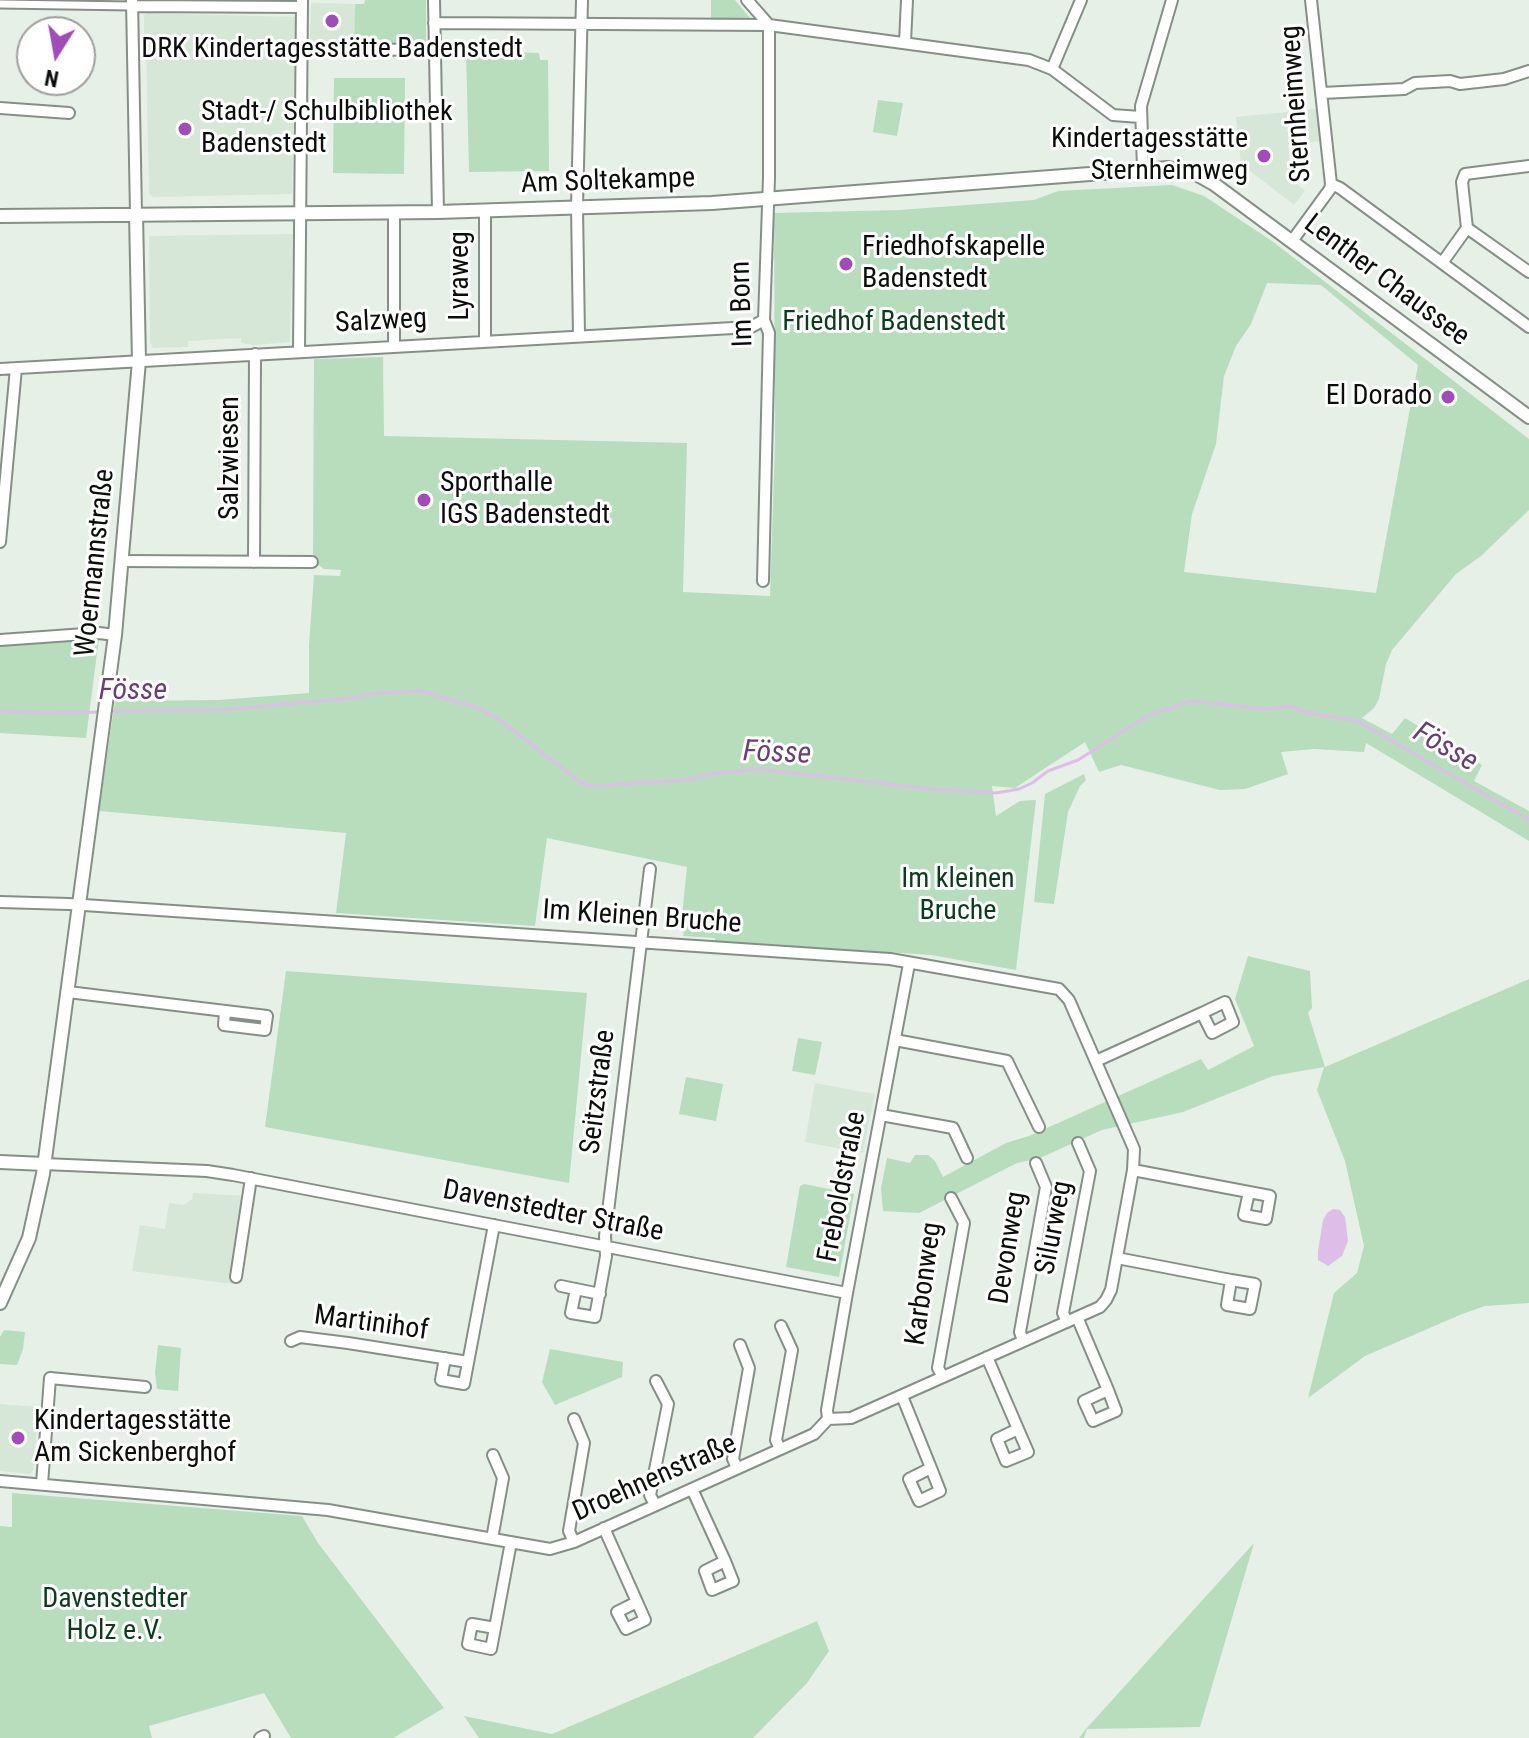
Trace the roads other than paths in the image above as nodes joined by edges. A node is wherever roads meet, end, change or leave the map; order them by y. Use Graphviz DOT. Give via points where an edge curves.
graph roads {
  1 [pos="434,0"];
  2 [pos="582,0"];
  3 [pos="747,0"];
  4 [pos="907,0"];
  5 [pos="1081,0"];
  6 [pos="1172,0"];
  7 [pos="1311,0"];
  8 [pos="132,3"];
  9 [pos="302,3"];
  10 [pos="0,4"];
  11 [pos="434,23"];
  12 [pos="582,24"];
  13 [pos="769,25"];
  14 [pos="905,42"];
  15 [pos="302,49"];
  16 [pos="435,50"];
  17 [pos="1052,69"];
  18 [pos="1529,71"];
  19 [pos="1322,93"];
  20 [pos="0,108"];
  21 [pos="69,113"];
  22 [pos="1140,117"];
  23 [pos="1529,166"];
  24 [pos="1143,169"];
  25 [pos="1214,184"];
  26 [pos="1331,184"];
  27 [pos="766,198"];
  28 [pos="577,207"];
  29 [pos="301,211"];
  30 [pos="485,211"];
  31 [pos="394,212"];
  32 [pos="438,212"];
  33 [pos="136,214"];
  34 [pos="0,216"];
  35 [pos="1467,228"];
  36 [pos="1292,241"];
  37 [pos="1442,263"];
  38 [pos="1529,272"];
  39 [pos="764,320"];
  40 [pos="1529,327"];
  41 [pos="579,336"];
  42 [pos="485,341"];
  43 [pos="394,346"];
  44 [pos="299,351"];
  45 [pos="255,354"];
  46 [pos="139,361"];
  47 [pos="16,368"];
  48 [pos="0,369"];
  49 [pos="1529,417"];
  50 [pos="0,542"];
  51 [pos="121,561"];
  52 [pos="254,562"];
  53 [pos="312,562"];
  54 [pos="763,581"];
  55 [pos="115,635"];
  56 [pos="0,640"];
  57 [pos="650,869"];
  58 [pos="0,902"];
  59 [pos="79,905"];
  60 [pos="642,942"];
  61 [pos="909,964"];
  62 [pos="68,992"];
  63 [pos="225,1011"];
  64 [pos="1202,1013"];
  65 [pos="895,1040"];
  66 [pos="1096,1061"];
  67 [pos="881,1115"];
  68 [pos="1120,1115"];
  69 [pos="1039,1127"];
  70 [pos="1078,1143"];
  71 [pos="967,1158"];
  72 [pos="0,1162"];
  73 [pos="1036,1163"];
  74 [pos="44,1169"];
  75 [pos="1133,1170"];
  76 [pos="251,1178"];
  77 [pos="1249,1192"];
  78 [pos="951,1198"];
  79 [pos="494,1225"];
  80 [pos="606,1247"];
  81 [pos="1117,1258"];
  82 [pos="236,1277"];
  83 [pos="1231,1280"];
  84 [pos="561,1286"];
  85 [pos="576,1289"];
  86 [pos="847,1293"];
  87 [pos="600,1294"];
  88 [pos="0,1303"];
  89 [pos="1072,1320"];
  90 [pos="781,1326"];
  91 [pos="291,1341"];
  92 [pos="1023,1341"];
  93 [pos="740,1345"];
  94 [pos="987,1357"];
  95 [pos="445,1358"];
  96 [pos="468,1362"];
  97 [pos="943,1377"];
  98 [pos="656,1381"];
  99 [pos="145,1387"];
  100 [pos="1108,1390"];
  101 [pos="902,1396"];
  102 [pos="574,1419"];
  103 [pos="828,1419"];
  104 [pos="1018,1429"];
  105 [pos="780,1449"];
  106 [pos="493,1455"];
  107 [pos="737,1468"];
  108 [pos="931,1468"];
  109 [pos="0,1481"];
  110 [pos="42,1484"];
  111 [pos="692,1489"];
  112 [pos="655,1505"];
  113 [pos="604,1528"];
  114 [pos="492,1539"];
  115 [pos="511,1542"];
  116 [pos="574,1542"];
  117 [pos="725,1561"];
  118 [pos="637,1602"];
  119 [pos="495,1628"];
  1 -- 11 [label="street"];
  2 -- 12 [label="street"];
  3 -- 13 [label="street"];
  4 -- 14 [label="street"];
  5 -- 17 [label="street"];
  6 -- 22 [label="street"];
  7 -- 19 [label="street, Sternheimweg"];
  8 -- 9 [label="street"];
  8 -- 10 [label="street"];
  8 -- 33 [label="street, Woermannstraße"];
  9 -- 15 [label="street"];
  11 -- 12 [label="street"];
  11 -- 16 [label="street"];
  12 -- 13 [label="street"];
  12 -- 28 [label="street"];
  13 -- 14 [label="street"];
  13 -- 27 [label="street, Im Born"];
  14 -- 17 [label="street" via="1029,60"];
  15 -- 16 [label="street"];
  15 -- 29 [label="street"];
  16 -- 32 [label="street"];
  17 -- 22 [label="street" via="1113,115"];
  18 -- 19 [label="street" via="1460,84"];
  19 -- 26 [label="street, Sternheimweg"];
  20 -- 21 [label="street"];
  22 -- 24 [label="street"];
  23 -- 35 [label="street" via="1465,174"];
  24 -- 25 [label="street, Am Soltekampe" via="1180,170"];
  24 -- 27 [label="street, Am Soltekampe"];
  25 -- 36 [label="street, Lenther Chaussee"];
  26 -- 36 [label="street, Sternheimweg"];
  26 -- 37 [label="street"];
  27 -- 28 [label="street, Am Soltekampe"];
  27 -- 39 [label="street, Im Born"];
  28 -- 30 [label="street, Am Soltekampe"];
  28 -- 41 [label="street"];
  29 -- 31 [label="street, Am Soltekampe"];
  29 -- 33 [label="street, Am Soltekampe"];
  29 -- 44 [label="street"];
  30 -- 32 [label="street, Am Soltekampe"];
  30 -- 42 [label="street, Lyraweg"];
  31 -- 32 [label="street, Am Soltekampe"];
  31 -- 43 [label="street"];
  33 -- 34 [label="street, Am Soltekampe"];
  33 -- 46 [label="street, Woermannstraße"];
  35 -- 37 [label="street"];
  35 -- 38 [label="street"];
  36 -- 49 [label="street, Lenther Chaussee"];
  37 -- 40 [label="street"];
  39 -- 41 [label="street, Salzweg" via="751,327"];
  39 -- 54 [label="street, Im Born" via="769,333"];
  41 -- 42 [label="street, Salzweg"];
  42 -- 43 [label="street, Salzweg"];
  43 -- 44 [label="street, Salzweg"];
  44 -- 45 [label="street, Salzweg"];
  45 -- 46 [label="street, Salzweg"];
  45 -- 52 [label="street, Salzwiesen"];
  46 -- 47 [label="street, Salzweg"];
  46 -- 51 [label="street, Woermannstraße"];
  47 -- 48 [label="street, Salzweg"];
  47 -- 50 [label="street"];
  51 -- 52 [label="street, Salzwiesen"];
  51 -- 55 [label="street, Woermannstraße"];
  52 -- 53 [label="street, Salzwiesen"];
  55 -- 56 [label="street"];
  55 -- 59 [label="street, Woermannstraße"];
  57 -- 60 [label="street, Seitzstraße"];
  58 -- 59 [label="street, Im Kleinen Bruche"];
  59 -- 60 [label="street, Im Kleinen Bruche"];
  59 -- 62 [label="street, Woermannstraße"];
  60 -- 61 [label="street, Im Kleinen Bruche"];
  60 -- 80 [label="street, Seitzstraße"];
  61 -- 65 [label="street, Freboldstraße"];
  61 -- 66 [label="street, Im Kleinen Bruche" via="1059,989"];
  62 -- 63 [label="street"];
  62 -- 74 [label="street, Woermannstraße"];
  64 -- 66 [label="street"];
  65 -- 67 [label="street, Freboldstraße"];
  65 -- 69 [label="street" via="1007,1061"];
  66 -- 68 [label="street, Im Kleinen Bruche"];
  67 -- 71 [label="street" via="953,1128"];
  67 -- 86 [label="street, Freboldstraße"];
  68 -- 75 [label="street, Droehnenstraße" via="1134,1149"];
  70 -- 89 [label="street, Silurweg" via="1090,1171 1063,1313"];
  72 -- 74 [label="street, Davenstedter Straße"];
  73 -- 92 [label="street, Devonweg" via="1046,1187 1020,1332"];
  74 -- 76 [label="street, Davenstedter Straße" via="207,1171"];
  74 -- 88 [label="street, Woermannstraße" via="29,1238"];
  75 -- 77 [label="street"];
  75 -- 81 [label="street, Droehnenstraße"];
  76 -- 79 [label="street, Davenstedter Straße"];
  76 -- 82 [label="street"];
  78 -- 97 [label="street, Karbonweg" via="964,1223 938,1368"];
  79 -- 80 [label="street, Davenstedter Straße"];
  79 -- 96 [label="street"];
  80 -- 86 [label="street, Davenstedter Straße"];
  80 -- 87 [label="street, Seitzstraße"];
  81 -- 83 [label="street"];
  81 -- 89 [label="street, Droehnenstraße" via="1106,1300"];
  84 -- 85 [label="street"];
  85 -- 87 [label="street"];
  85 -- 87 [label="street" via="571,1313 595,1317"];
  86 -- 103 [label="street, Freboldstraße"];
  89 -- 92 [label="street, Droehnenstraße"];
  89 -- 100 [label="street"];
  90 -- 105 [label="street" via="792,1350 776,1440"];
  91 -- 95 [label="street, Martinihof" via="300,1337"];
  92 -- 94 [label="street, Droehnenstraße"];
  93 -- 107 [label="street" via="749,1368 733,1459"];
  94 -- 97 [label="street, Droehnenstraße"];
  94 -- 104 [label="street"];
  95 -- 96 [label="street, Martinihof"];
  95 -- 96 [label="street, Martinihof" via="441,1380 464,1384"];
  97 -- 101 [label="street, Droehnenstraße"];
  98 -- 112 [label="street" via="668,1404 650,1495"];
  99 -- 110 [label="street" via="50,1378"];
  101 -- 103 [label="street, Droehnenstraße" via="851,1418"];
  101 -- 108 [label="street"];
  102 -- 116 [label="street" via="584,1443 569,1531"];
  103 -- 105 [label="street, Droehnenstraße" via="814,1434"];
  105 -- 107 [label="street, Droehnenstraße"];
  106 -- 114 [label="street" via="503,1478"];
  107 -- 111 [label="street, Droehnenstraße"];
  109 -- 110 [label="street, Droehnenstraße"];
  110 -- 114 [label="street, Droehnenstraße" via="328,1510"];
  111 -- 112 [label="street, Droehnenstraße"];
  111 -- 117 [label="street"];
  112 -- 113 [label="street, Droehnenstraße"];
  113 -- 116 [label="street, Droehnenstraße"];
  113 -- 118 [label="street"];
  114 -- 115 [label="street, Droehnenstraße"];
  115 -- 116 [label="street, Droehnenstraße" via="550,1549"];
  115 -- 119 [label="street"];
}
